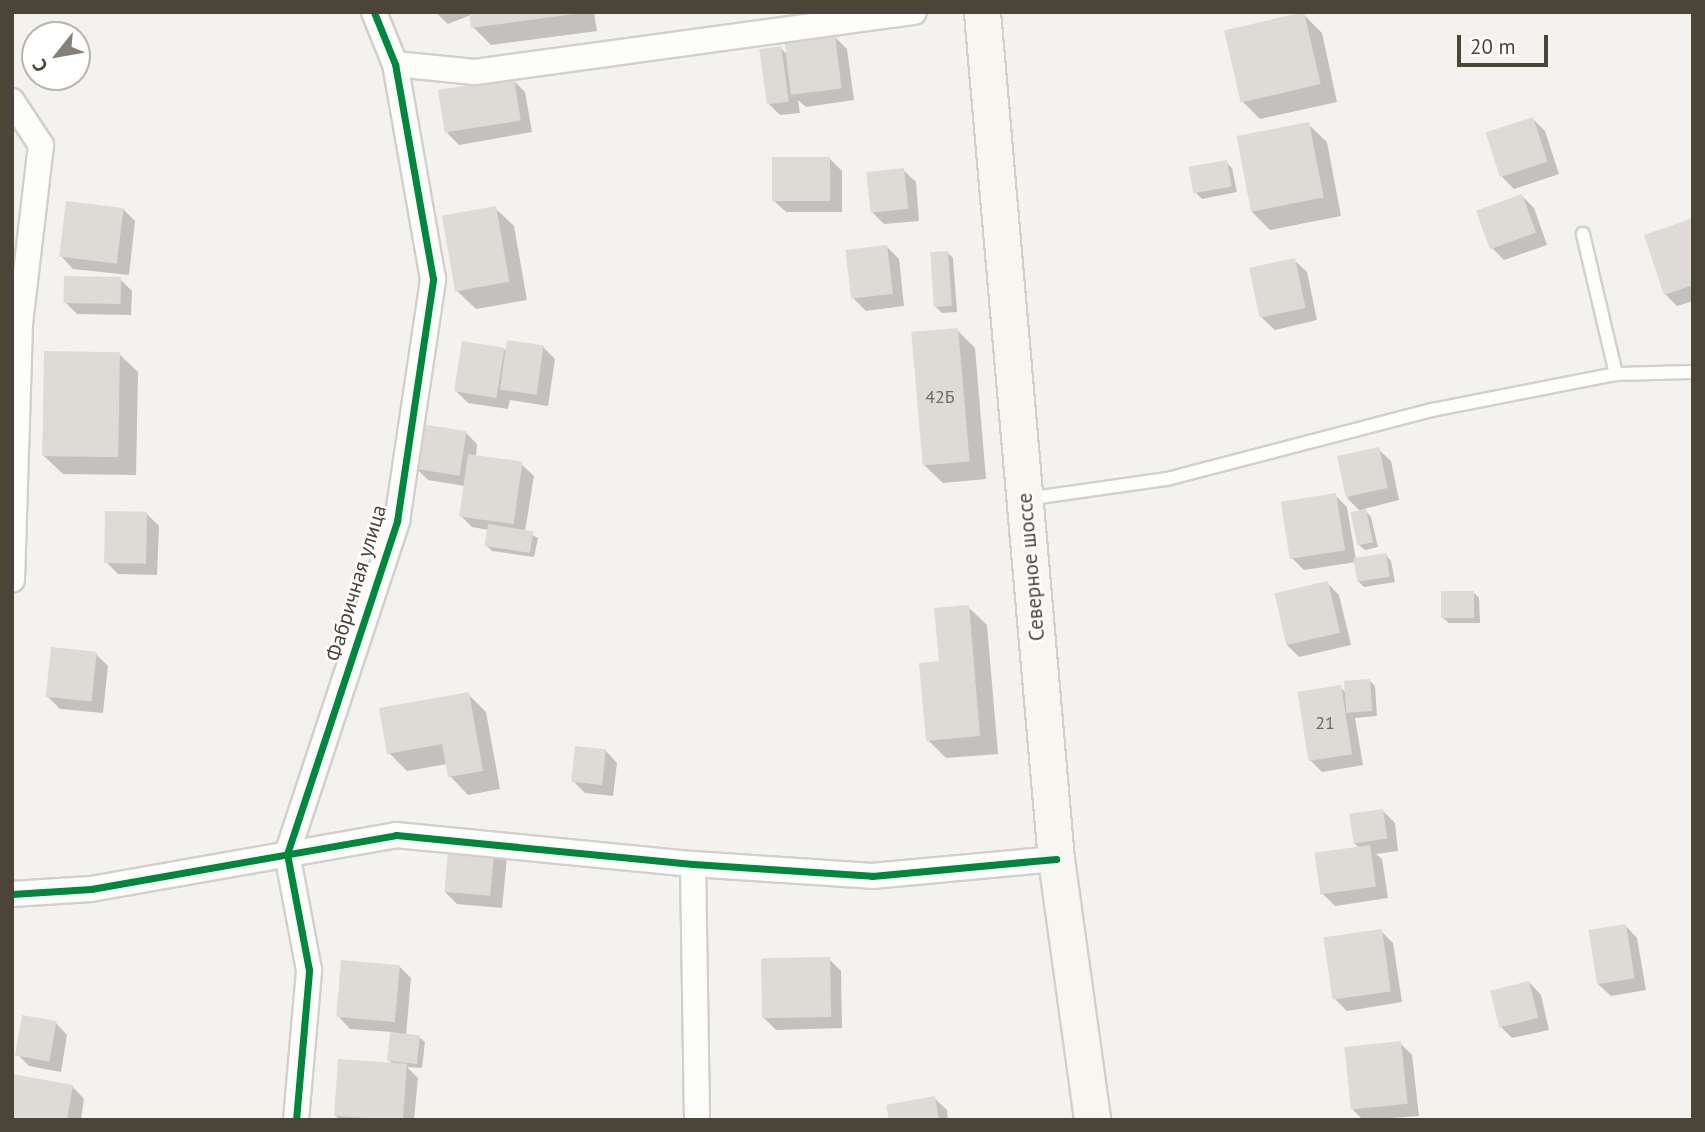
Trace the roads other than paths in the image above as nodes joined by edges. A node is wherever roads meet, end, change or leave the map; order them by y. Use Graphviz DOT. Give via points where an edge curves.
graph roads {
  1 [pos="374,12"];
  2 [pos="914,12"];
  3 [pos="982,12"];
  4 [pos="395,64"];
  5 [pos="12,101"];
  6 [pos="1583,234"];
  7 [pos="1693,372"];
  8 [pos="1616,374"];
  9 [pos="1026,499"];
  10 [pos="12,580"];
  11 [pos="287,854"];
  12 [pos="1056,859"];
  13 [pos="693,864"];
  14 [pos="12,894"];
  15 [pos="296,1120"];
  16 [pos="697,1120"];
  17 [pos="1092,1120"];
  1 -- 4 [label="street, Фабричная улица"];
  2 -- 4 [label="street" via="475,72"];
  3 -- 9 [label="main road, Северное шоссе"];
  4 -- 11 [label="street, Фабричная улица" via="433,279 397,521"];
  5 -- 10 [label="street" via="41,145 20,324"];
  6 -- 8 [label="lane"];
  7 -- 8 [label="lane"];
  8 -- 9 [label="lane" via="1432,410 1167,479"];
  9 -- 12 [label="main road, Северное шоссе"];
  11 -- 13 [label="street" via="396,835"];
  11 -- 14 [label="street" via="91,888"];
  11 -- 15 [label="street, Фабричная улица" via="309,970"];
  12 -- 13 [label="street" via="872,876"];
  12 -- 17 [label="main road, Северное шоссе"];
  13 -- 16 [label="street"];
}
